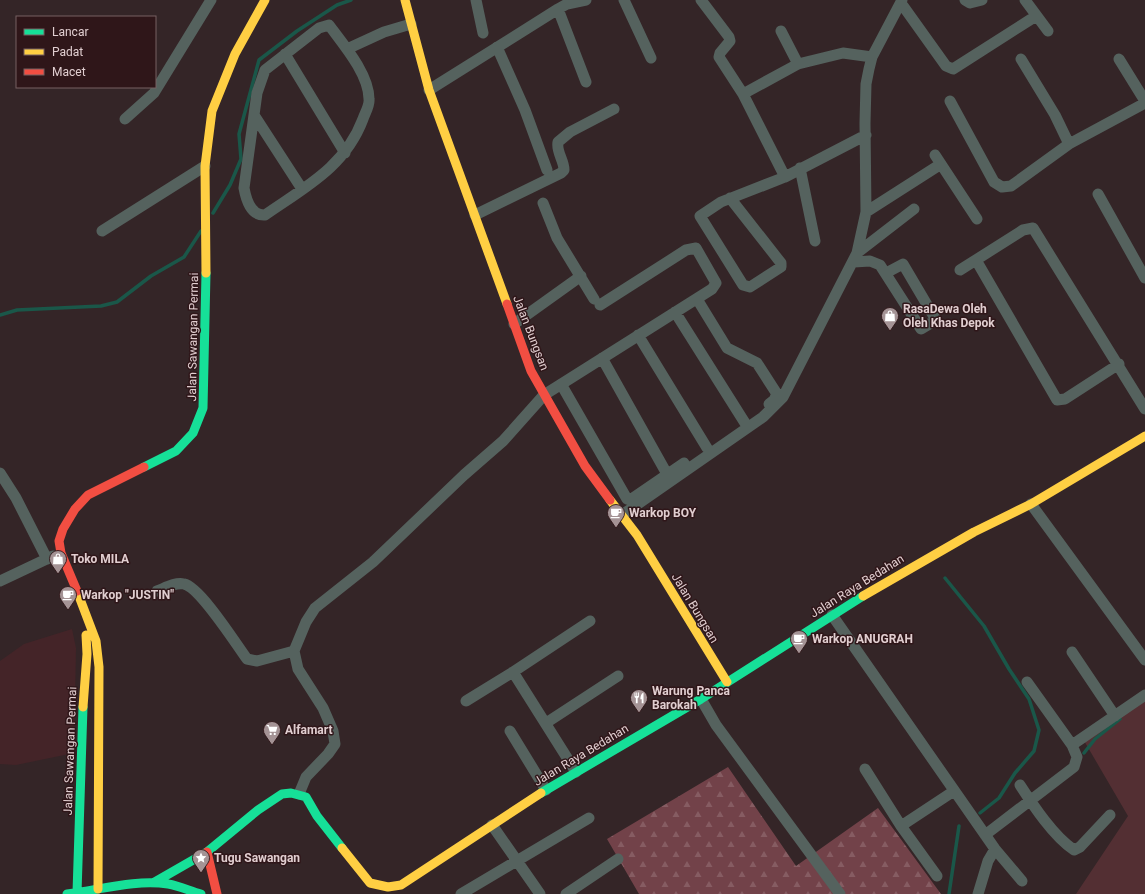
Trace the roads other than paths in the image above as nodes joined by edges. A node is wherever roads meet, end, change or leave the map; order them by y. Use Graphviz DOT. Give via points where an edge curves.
graph roads {
  1 [pos="211,0"];
  2 [pos="265,0"];
  3 [pos="476,0"];
  4 [pos="586,0"];
  5 [pos="624,0"];
  6 [pos="701,0"];
  7 [pos="965,0"];
  8 [pos="982,0"];
  9 [pos="1025,0"];
  10 [pos="408,1"];
  11 [pos="901,1"];
  12 [pos="558,9"];
  13 [pos="1036,16"];
  14 [pos="411,24"];
  15 [pos="781,31"];
  16 [pos="1048,31"];
  17 [pos="484,33"];
  18 [pos="497,47"];
  19 [pos="347,49"];
  20 [pos="285,54"];
  21 [pos="872,57"];
  22 [pos="651,58"];
  23 [pos="1119,58"];
  24 [pos="1021,59"];
  25 [pos="798,64"];
  26 [pos="586,82"];
  27 [pos="429,90"];
  28 [pos="743,94"];
  29 [pos="950,101"];
  30 [pos="1145,102"];
  31 [pos="614,109"];
  32 [pos="254,115"];
  33 [pos="125,119"];
  34 [pos="866,135"];
  35 [pos="1069,144"];
  36 [pos="345,152"];
  37 [pos="205,166"];
  38 [pos="800,168"];
  39 [pos="547,170"];
  40 [pos="785,177"];
  41 [pos="302,189"];
  42 [pos="1098,194"];
  43 [pos="730,198"];
  44 [pos="542,203"];
  45 [pos="914,210"];
  46 [pos="866,212"];
  47 [pos="475,215"];
  48 [pos="977,219"];
  49 [pos="102,231"];
  50 [pos="815,241"];
  51 [pos="855,257"];
  52 [pos="976,260"];
  53 [pos="960,270"];
  54 [pos="886,273"];
  55 [pos="581,276"];
  56 [pos="1145,278"];
  57 [pos="697,299"];
  58 [pos="675,312"];
  59 [pos="514,324"];
  60 [pos="638,335"];
  61 [pos="602,358"];
  62 [pos="1118,364"];
  63 [pos="561,384"];
  64 [pos="544,395"];
  65 [pos="1145,409"];
  66 [pos="745,423"];
  67 [pos="1145,437"];
  68 [pos="707,448"];
  69 [pos="0,473"];
  70 [pos="667,474"];
  71 [pos="1031,504"];
  72 [pos="622,515"];
  73 [pos="61,553"];
  74 [pos="47,559"];
  75 [pos="2,578"];
  76 [pos="157,591"];
  77 [pos="84,609"];
  78 [pos="832,615"];
  79 [pos="590,621"];
  80 [pos="294,651"];
  81 [pos="1072,652"];
  82 [pos="98,653"];
  83 [pos="87,654"];
  84 [pos="1145,660"];
  85 [pos="513,672"];
  86 [pos="618,676"];
  87 [pos="727,682"];
  88 [pos="1027,682"];
  89 [pos="1145,695"];
  90 [pos="701,699"];
  91 [pos="466,701"];
  92 [pos="1115,716"];
  93 [pos="546,723"];
  94 [pos="510,731"];
  95 [pos="1072,745"];
  96 [pos="865,769"];
  97 [pos="576,772"];
  98 [pos="79,783"];
  99 [pos="99,784"];
  100 [pos="1020,785"];
  101 [pos="546,790"];
  102 [pos="954,791"];
  103 [pos="299,794"];
  104 [pos="1031,802"];
  105 [pos="1110,815"];
  106 [pos="589,818"];
  107 [pos="492,825"];
  108 [pos="901,826"];
  109 [pos="985,835"];
  110 [pos="995,849"];
  111 [pos="207,852"];
  112 [pos="516,860"];
  113 [pos="618,860"];
  114 [pos="937,876"];
  115 [pos="1022,881"];
  116 [pos="153,883"];
  117 [pos="98,888"];
  118 [pos="77,893"];
  119 [pos="67,894"];
  120 [pos="201,894"];
  121 [pos="217,894"];
  122 [pos="461,894"];
  123 [pos="540,894"];
  124 [pos="566,894"];
  125 [pos="840,894"];
  126 [pos="978,894"];
  1 -- 33 [label="street" via="154,93"];
  2 -- 37 [label="main road, Jalan Sawangan Permai" via="235,54 212,111"];
  3 -- 17 [label="street"];
  4 -- 12 [label="street" via="567,4"];
  5 -- 22 [label="street"];
  6 -- 28 [label="street" via="729,37 730,42 720,52 719,57"];
  7 -- 8 [label="street" via="970,3"];
  9 -- 13 [label="street"];
  10 -- 14 [label="main road, Jalan Bungsan"];
  11 -- 13 [label="street" via="946,66 952,69"];
  11 -- 21 [label="street"];
  12 -- 18 [label="street"];
  12 -- 26 [label="street"];
  13 -- 16 [label="street"];
  14 -- 19 [label="street" via="384,32"];
  14 -- 27 [label="main road, Jalan Bungsan"];
  15 -- 25 [label="street"];
  18 -- 27 [label="street"];
  18 -- 39 [label="street" via="525,110"];
  19 -- 20 [label="street" via="329,25 319,28"];
  19 -- 36 [label="street" via="365,79 370,100 356,137"];
  20 -- 32 [label="street" via="264,70"];
  20 -- 36 [label="street"];
  21 -- 25 [label="street" via="843,53"];
  21 -- 34 [label="street" via="866,84"];
  23 -- 30 [label="street"];
  24 -- 35 [label="street" via="1055,115"];
  25 -- 28 [label="street"];
  27 -- 47 [label="main road, Jalan Bungsan"];
  28 -- 40 [label="street"];
  29 -- 35 [label="street" via="994,182 1002,186 1011,186"];
  30 -- 35 [label="street"];
  31 -- 47 [label="street" via="570,132 558,142 564,165 561,173"];
  32 -- 41 [label="street"];
  32 -- 41 [label="street" via="244,188 246,198 255,213 265,214"];
  34 -- 38 [label="street"];
  34 -- 46 [label="street"];
  36 -- 41 [label="street" via="324,174"];
  37 -- 49 [label="street"];
  37 -- 73 [label="main road, Jalan Sawangan Permai" via="207,242 203,408 193,433 176,451 88,495 62,529 59,541"];
  38 -- 40 [label="street"];
  38 -- 50 [label="street"];
  40 -- 43 [label="street"];
  42 -- 56 [label="street"];
  43 -- 43 [label="street" via="700,216 743,285 750,287 776,272 781,263"];
  44 -- 55 [label="street" via="557,238"];
  45 -- 51 [label="street"];
  46 -- 48 [label="street" via="938,159"];
  46 -- 51 [label="street"];
  47 -- 59 [label="main road, Jalan Bungsan"];
  51 -- 54 [label="street" via="880,265"];
  51 -- 72 [label="street" via="798,370 777,405"];
  52 -- 53 [label="street"];
  52 -- 62 [label="street" via="1024,230 1033,228"];
  52 -- 62 [label="street" via="1057,400 1065,399"];
  54 -- 54 [label="street" via="920,328 936,320 903,264"];
  55 -- 57 [label="street" via="597,302 686,250 696,248 716,283 712,289"];
  55 -- 59 [label="street"];
  57 -- 58 [label="street"];
  57 -- 66 [label="street" via="727,348 757,363 777,394 774,400"];
  58 -- 60 [label="street"];
  58 -- 66 [label="street"];
  59 -- 64 [label="main road, Jalan Bungsan" via="522,351"];
  60 -- 61 [label="street"];
  60 -- 68 [label="street"];
  61 -- 63 [label="street"];
  61 -- 70 [label="street"];
  62 -- 65 [label="street"];
  63 -- 64 [label="street"];
  63 -- 70 [label="street" via="627,499 630,500"];
  64 -- 72 [label="main road, Jalan Bungsan" via="585,466"];
  64 -- 80 [label="street" via="503,441 373,562 316,608 306,622"];
  66 -- 68 [label="street"];
  67 -- 71 [label="main road, Jalan Raya Bedahan"];
  68 -- 70 [label="street"];
  69 -- 74 [label="street" via="16,498"];
  71 -- 78 [label="main road, Jalan Raya Bedahan" via="913,566"];
  71 -- 84 [label="street"];
  72 -- 87 [label="main road, Jalan Bungsan" via="637,535"];
  73 -- 74 [label="street"];
  73 -- 77 [label="main road, Jalan Sawangan Permai"];
  74 -- 75 [label="street"];
  76 -- 80 [label="street" via="177,584 187,585 218,617 247,659 257,661"];
  77 -- 82 [label="main road, Jalan Sawangan Permai"];
  77 -- 83 [label="main road, Jalan Sawangan Permai"];
  78 -- 87 [label="main road, Jalan Raya Bedahan"];
  78 -- 102 [label="street"];
  79 -- 85 [label="street"];
  80 -- 103 [label="street" via="298,669 323,708 333,731 334,744 306,777"];
  81 -- 92 [label="street"];
  82 -- 83 [label="main road"];
  82 -- 99 [label="main road, Jalan Sawangan Permai"];
  83 -- 98 [label="main road, Jalan Sawangan Permai"];
  85 -- 91 [label="street"];
  85 -- 93 [label="street"];
  86 -- 93 [label="street"];
  87 -- 90 [label="main road, Jalan Raya Bedahan"];
  88 -- 95 [label="street"];
  89 -- 92 [label="street"];
  90 -- 97 [label="main road, Jalan Raya Bedahan"];
  90 -- 125 [label="street" via="716,725"];
  92 -- 95 [label="street"];
  93 -- 97 [label="street"];
  94 -- 101 [label="street"];
  95 -- 104 [label="street" via="1077,758 1074,767"];
  96 -- 108 [label="street"];
  97 -- 101 [label="main road, Jalan Raya Bedahan"];
  98 -- 99 [label="main road"];
  98 -- 118 [label="main road, Jalan Sawangan Permai"];
  99 -- 117 [label="main road, Jalan Sawangan Permai"];
  100 -- 104 [label="street"];
  101 -- 107 [label="main road, Jalan Raya Bedahan"];
  102 -- 108 [label="street"];
  102 -- 109 [label="street"];
  103 -- 107 [label="main road, Jalan Raya Bedahan" via="306,797 317,816 370,883 382,887 391,888 406,883"];
  103 -- 111 [label="main road" via="282,794 258,810"];
  104 -- 105 [label="street" via="1074,850 1080,847"];
  104 -- 109 [label="street"];
  106 -- 112 [label="street"];
  107 -- 112 [label="street"];
  108 -- 114 [label="street"];
  109 -- 110 [label="street"];
  110 -- 115 [label="street"];
  110 -- 126 [label="street" via="988,861"];
  111 -- 116 [label="main road"];
  111 -- 121 [label="main road"];
  112 -- 122 [label="street"];
  112 -- 123 [label="street"];
  113 -- 124 [label="street"];
  116 -- 117 [label="main road"];
  116 -- 120 [label="main road" via="168,884"];
  117 -- 118 [label="main road"];
  118 -- 119 [label="main road"];
}
